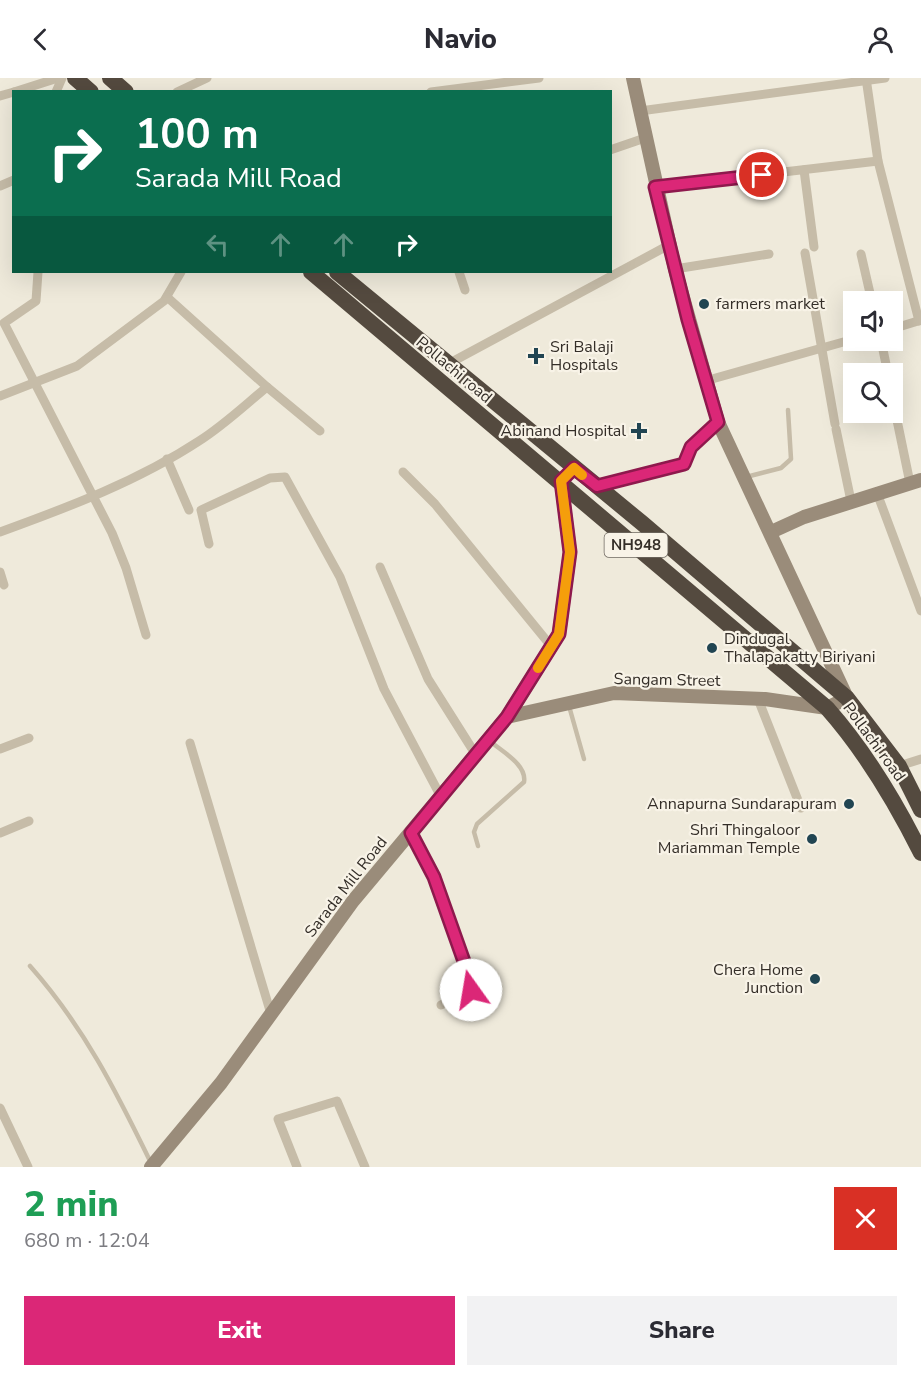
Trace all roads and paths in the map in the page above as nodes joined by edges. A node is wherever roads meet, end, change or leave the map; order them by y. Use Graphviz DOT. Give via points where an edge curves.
graph roads {
  1 [pos="60,78"];
  2 [pos="75,78"];
  3 [pos="110,78"];
  4 [pos="207,78"];
  5 [pos="539,78"];
  6 [pos="633,78"];
  7 [pos="885,78"];
  8 [pos="866,79"];
  9 [pos="21,90"];
  10 [pos="89,90"];
  11 [pos="124,90"];
  12 [pos="181,90"];
  13 [pos="446,90"];
  14 [pos="640,111"];
  15 [pos="645,138"];
  16 [pos="612,149"];
  17 [pos="878,161"];
  18 [pos="804,170"];
  19 [pos="655,187"];
  20 [pos="669,245"];
  21 [pos="814,247"];
  22 [pos="769,254"];
  23 [pos="805,254"];
  24 [pos="861,254"];
  25 [pos="675,269"];
  26 [pos="38,273"];
  27 [pos="180,273"];
  28 [pos="312,273"];
  29 [pos="338,273"];
  30 [pos="459,273"];
  31 [pos="465,290"];
  32 [pos="869,291"];
  33 [pos="166,297"];
  34 [pos="920,321"];
  35 [pos="2,324"];
  36 [pos="903,325"];
  37 [pos="843,342"];
  38 [pos="822,348"];
  39 [pos="448,364"];
  40 [pos="705,381"];
  41 [pos="35,382"];
  42 [pos="267,387"];
  43 [pos="0,396"];
  44 [pos="788,410"];
  45 [pos="718,422"];
  46 [pos="900,423"];
  47 [pos="320,431"];
  48 [pos="167,459"];
  49 [pos="574,468"];
  50 [pos="403,472"];
  51 [pos="743,478"];
  52 [pos="561,481"];
  53 [pos="916,482"];
  54 [pos="597,486"];
  55 [pos="877,493"];
  56 [pos="92,496"];
  57 [pos="851,501"];
  58 [pos="189,510"];
  59 [pos="0,532"];
  60 [pos="771,532"];
  61 [pos="209,544"];
  62 [pos="380,567"];
  63 [pos="0,572"];
  64 [pos="4,585"];
  65 [pos="921,611"];
  66 [pos="146,635"];
  67 [pos="551,646"];
  68 [pos="847,698"];
  69 [pos="758,699"];
  70 [pos="568,703"];
  71 [pos="827,708"];
  72 [pos="507,717"];
  73 [pos="29,738"];
  74 [pos="489,740"];
  75 [pos="190,743"];
  76 [pos="0,749"];
  77 [pos="476,755"];
  78 [pos="584,759"];
  79 [pos="921,759"];
  80 [pos="899,766"];
  81 [pos="441,797"];
  82 [pos="801,808"];
  83 [pos="921,810"];
  84 [pos="29,821"];
  85 [pos="0,833"];
  86 [pos="411,833"];
  87 [pos="478,846"];
  88 [pos="921,853"];
  89 [pos="30,966"];
  90 [pos="441,1005"];
  91 [pos="271,1014"];
  92 [pos="0,1108"];
  93 [pos="4,1125"];
  94 [pos="152,1166"];
  95 [pos="28,1167"];
  96 [pos="297,1167"];
  97 [pos="365,1167"];
  1 -- 9 [label="street"];
  2 -- 10 [label="highway"];
  3 -- 11 [label="highway"];
  4 -- 12 [label="street"];
  5 -- 13 [label="street"];
  6 -- 14 [label="main road"];
  7 -- 8 [label="street"];
  8 -- 14 [label="street"];
  8 -- 17 [label="street"];
  14 -- 15 [label="main road"];
  15 -- 16 [label="street"];
  15 -- 19 [label="main road"];
  17 -- 18 [label="street"];
  17 -- 34 [label="street"];
  18 -- 19 [label="street"];
  18 -- 21 [label="street"];
  19 -- 20 [label="main road"];
  20 -- 25 [label="main road"];
  20 -- 39 [label="street"];
  22 -- 25 [label="street"];
  23 -- 38 [label="street"];
  24 -- 32 [label="street"];
  25 -- 40 [label="main road"];
  26 -- 35 [label="street" via="36,301"];
  27 -- 33 [label="street"];
  28 -- 52 [label="highway, Pollachi road / NH948"];
  29 -- 39 [label="highway, NH948"];
  30 -- 31 [label="street"];
  33 -- 41 [label="street" via="77,366"];
  33 -- 42 [label="street"];
  34 -- 36 [label="street"];
  35 -- 41 [label="street"];
  37 -- 38 [label="street"];
  38 -- 40 [label="street"];
  38 -- 57 [label="street"];
  39 -- 49 [label="highway, NH948"];
  40 -- 45 [label="main road"];
  41 -- 43 [label="street"];
  41 -- 56 [label="street"];
  42 -- 47 [label="street"];
  42 -- 48 [label="street" via="200,440"];
  44 -- 51 [label="lane" via="791,459 781,468"];
  45 -- 51 [label="main road"];
  45 -- 54 [label="street" via="691,447 684,464"];
  46 -- 53 [label="street"];
  48 -- 56 [label="street"];
  48 -- 58 [label="street"];
  49 -- 52 [label="main road"];
  49 -- 54 [label="highway, NH948"];
  50 -- 67 [label="street" via="435,504"];
  51 -- 60 [label="main road"];
  52 -- 67 [label="main road, Sarada Mill Road" via="570,552 559,634"];
  52 -- 71 [label="highway, Pollachi road / NH948"];
  53 -- 55 [label="main road"];
  54 -- 68 [label="highway, NH948"];
  55 -- 57 [label="main road"];
  55 -- 65 [label="street"];
  56 -- 59 [label="street"];
  56 -- 66 [label="street" via="126,568"];
  57 -- 60 [label="main road"];
  60 -- 68 [label="main road"];
  61 -- 81 [label="street" via="201,510 270,478 285,477 340,577 384,689"];
  62 -- 77 [label="street" via="428,679"];
  63 -- 64 [label="street"];
  67 -- 72 [label="main road, Sarada Mill Road"];
  68 -- 71 [label="main road"];
  68 -- 80 [label="highway, NH948"];
  69 -- 70 [label="main road, Sangam Street" via="614,693"];
  69 -- 71 [label="main road, Sangam Street"];
  69 -- 82 [label="street"];
  70 -- 72 [label="main road, Sangam Street"];
  70 -- 78 [label="lane"];
  71 -- 88 [label="highway, Pollachi road / NH948" via="881,780"];
  72 -- 74 [label="main road, Sarada Mill Road"];
  73 -- 76 [label="street"];
  74 -- 77 [label="main road, Sarada Mill Road"];
  74 -- 87 [label="lane" via="525,775 524,782 477,824 474,832"];
  75 -- 91 [label="street"];
  77 -- 81 [label="main road, Sarada Mill Road"];
  79 -- 80 [label="street"];
  80 -- 83 [label="highway, NH948"];
  81 -- 86 [label="main road, Sarada Mill Road"];
  84 -- 85 [label="street"];
  86 -- 90 [label="street" via="434,877 472,984 471,990"];
  86 -- 91 [label="main road, Sarada Mill Road" via="353,901"];
  89 -- 94 [label="lane" via="56,996 104,1068"];
  91 -- 94 [label="main road, Sarada Mill Road" via="221,1083"];
  92 -- 93 [label="street"];
  93 -- 95 [label="street"];
  96 -- 97 [label="street" via="278,1119 337,1101"];
}
